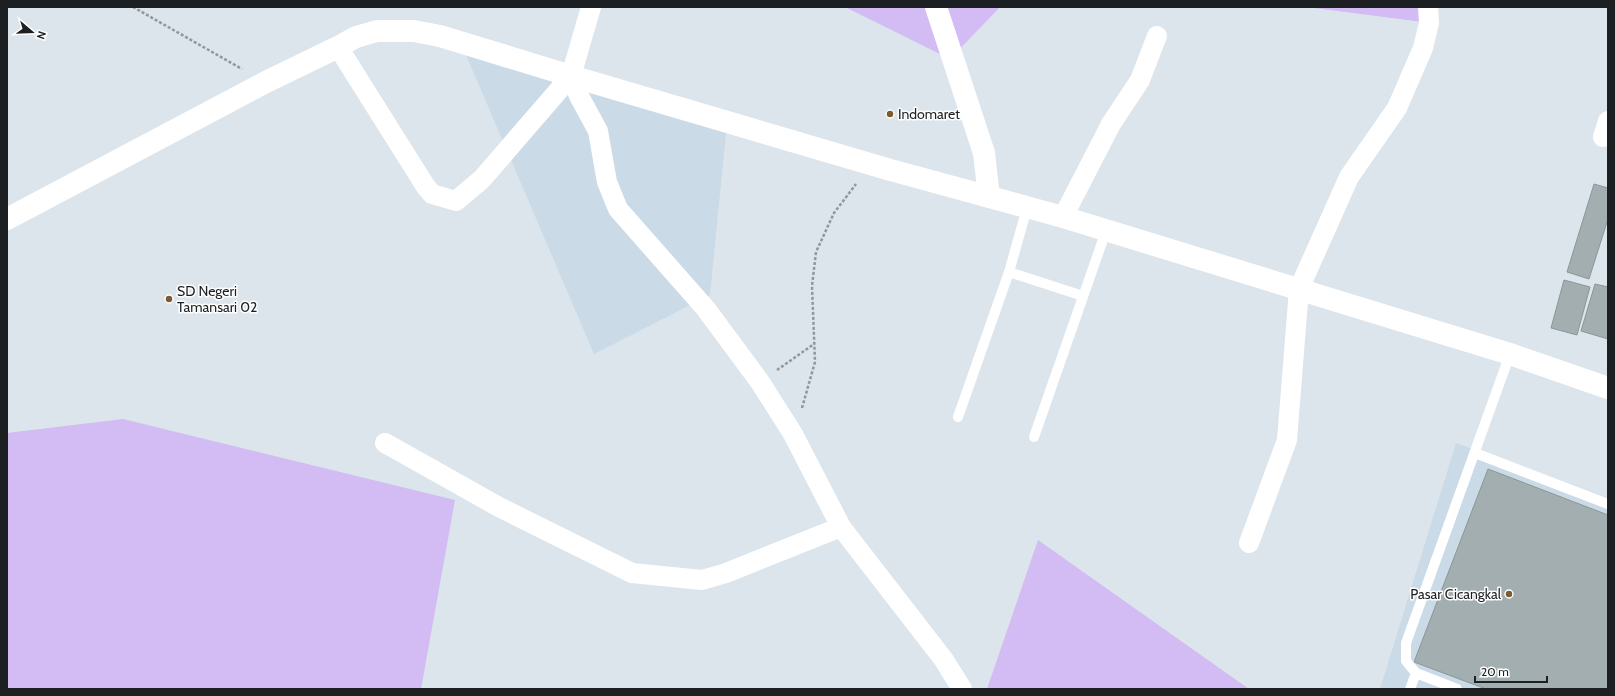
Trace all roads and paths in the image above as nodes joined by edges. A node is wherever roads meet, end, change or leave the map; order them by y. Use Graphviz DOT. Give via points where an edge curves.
graph roads {
  1 [pos="133,7"];
  2 [pos="591,7"];
  3 [pos="936,7"];
  4 [pos="1428,7"];
  5 [pos="1157,36"];
  6 [pos="338,48"];
  7 [pos="571,76"];
  8 [pos="266,82"];
  9 [pos="886,169"];
  10 [pos="989,197"];
  11 [pos="1027,208"];
  12 [pos="1063,217"];
  13 [pos="7,219"];
  14 [pos="1106,231"];
  15 [pos="1009,272"];
  16 [pos="1299,289"];
  17 [pos="1083,296"];
  18 [pos="814,344"];
  19 [pos="1510,354"];
  20 [pos="760,382"];
  21 [pos="1608,388"];
  22 [pos="958,417"];
  23 [pos="793,434"];
  24 [pos="1034,437"];
  25 [pos="385,443"];
  26 [pos="1475,453"];
  27 [pos="1608,504"];
  28 [pos="840,527"];
  29 [pos="1249,543"];
  30 [pos="1416,673"];
  31 [pos="962,689"];
  32 [pos="1410,689"];
  33 [pos="1457,689"];
  1 -- 8 [label="path"];
  2 -- 7 [label="street"];
  3 -- 10 [label="main road" via="984,153"];
  4 -- 16 [label="street" via="1429,23 1423,48 1397,108 1349,178"];
  5 -- 12 [label="street" via="1140,80 1110,124"];
  6 -- 7 [label="main road" via="356,37 377,31 414,31 440,36"];
  6 -- 7 [label="street" via="426,187 432,194 456,201 482,179"];
  6 -- 8 [label="main road"];
  7 -- 9 [label="main road"];
  7 -- 20 [label="street" via="598,131 607,182 618,209 706,310"];
  8 -- 13 [label="main road"];
  9 -- 10 [label="main road"];
  9 -- 18 [label="path" via="859,181 834,213 816,252 812,286"];
  10 -- 11 [label="main road"];
  11 -- 12 [label="main road"];
  11 -- 15 [label="lane"];
  12 -- 14 [label="main road"];
  14 -- 16 [label="main road"];
  14 -- 17 [label="lane"];
  15 -- 17 [label="lane"];
  15 -- 22 [label="lane"];
  16 -- 19 [label="main road"];
  16 -- 29 [label="street" via="1287,440"];
  17 -- 24 [label="lane"];
  18 -- 20 [label="path"];
  18 -- 23 [label="path" via="815,362"];
  19 -- 21 [label="main road"];
  19 -- 26 [label="lane" via="1494,393"];
  20 -- 23 [label="street"];
  23 -- 28 [label="street"];
  25 -- 28 [label="street" via="499,507 632,573 702,580 726,573"];
  26 -- 27 [label="lane"];
  26 -- 30 [label="lane" via="1406,644 1406,661"];
  28 -- 31 [label="street" via="944,660"];
  30 -- 32 [label="lane"];
  30 -- 33 [label="lane"];
}
